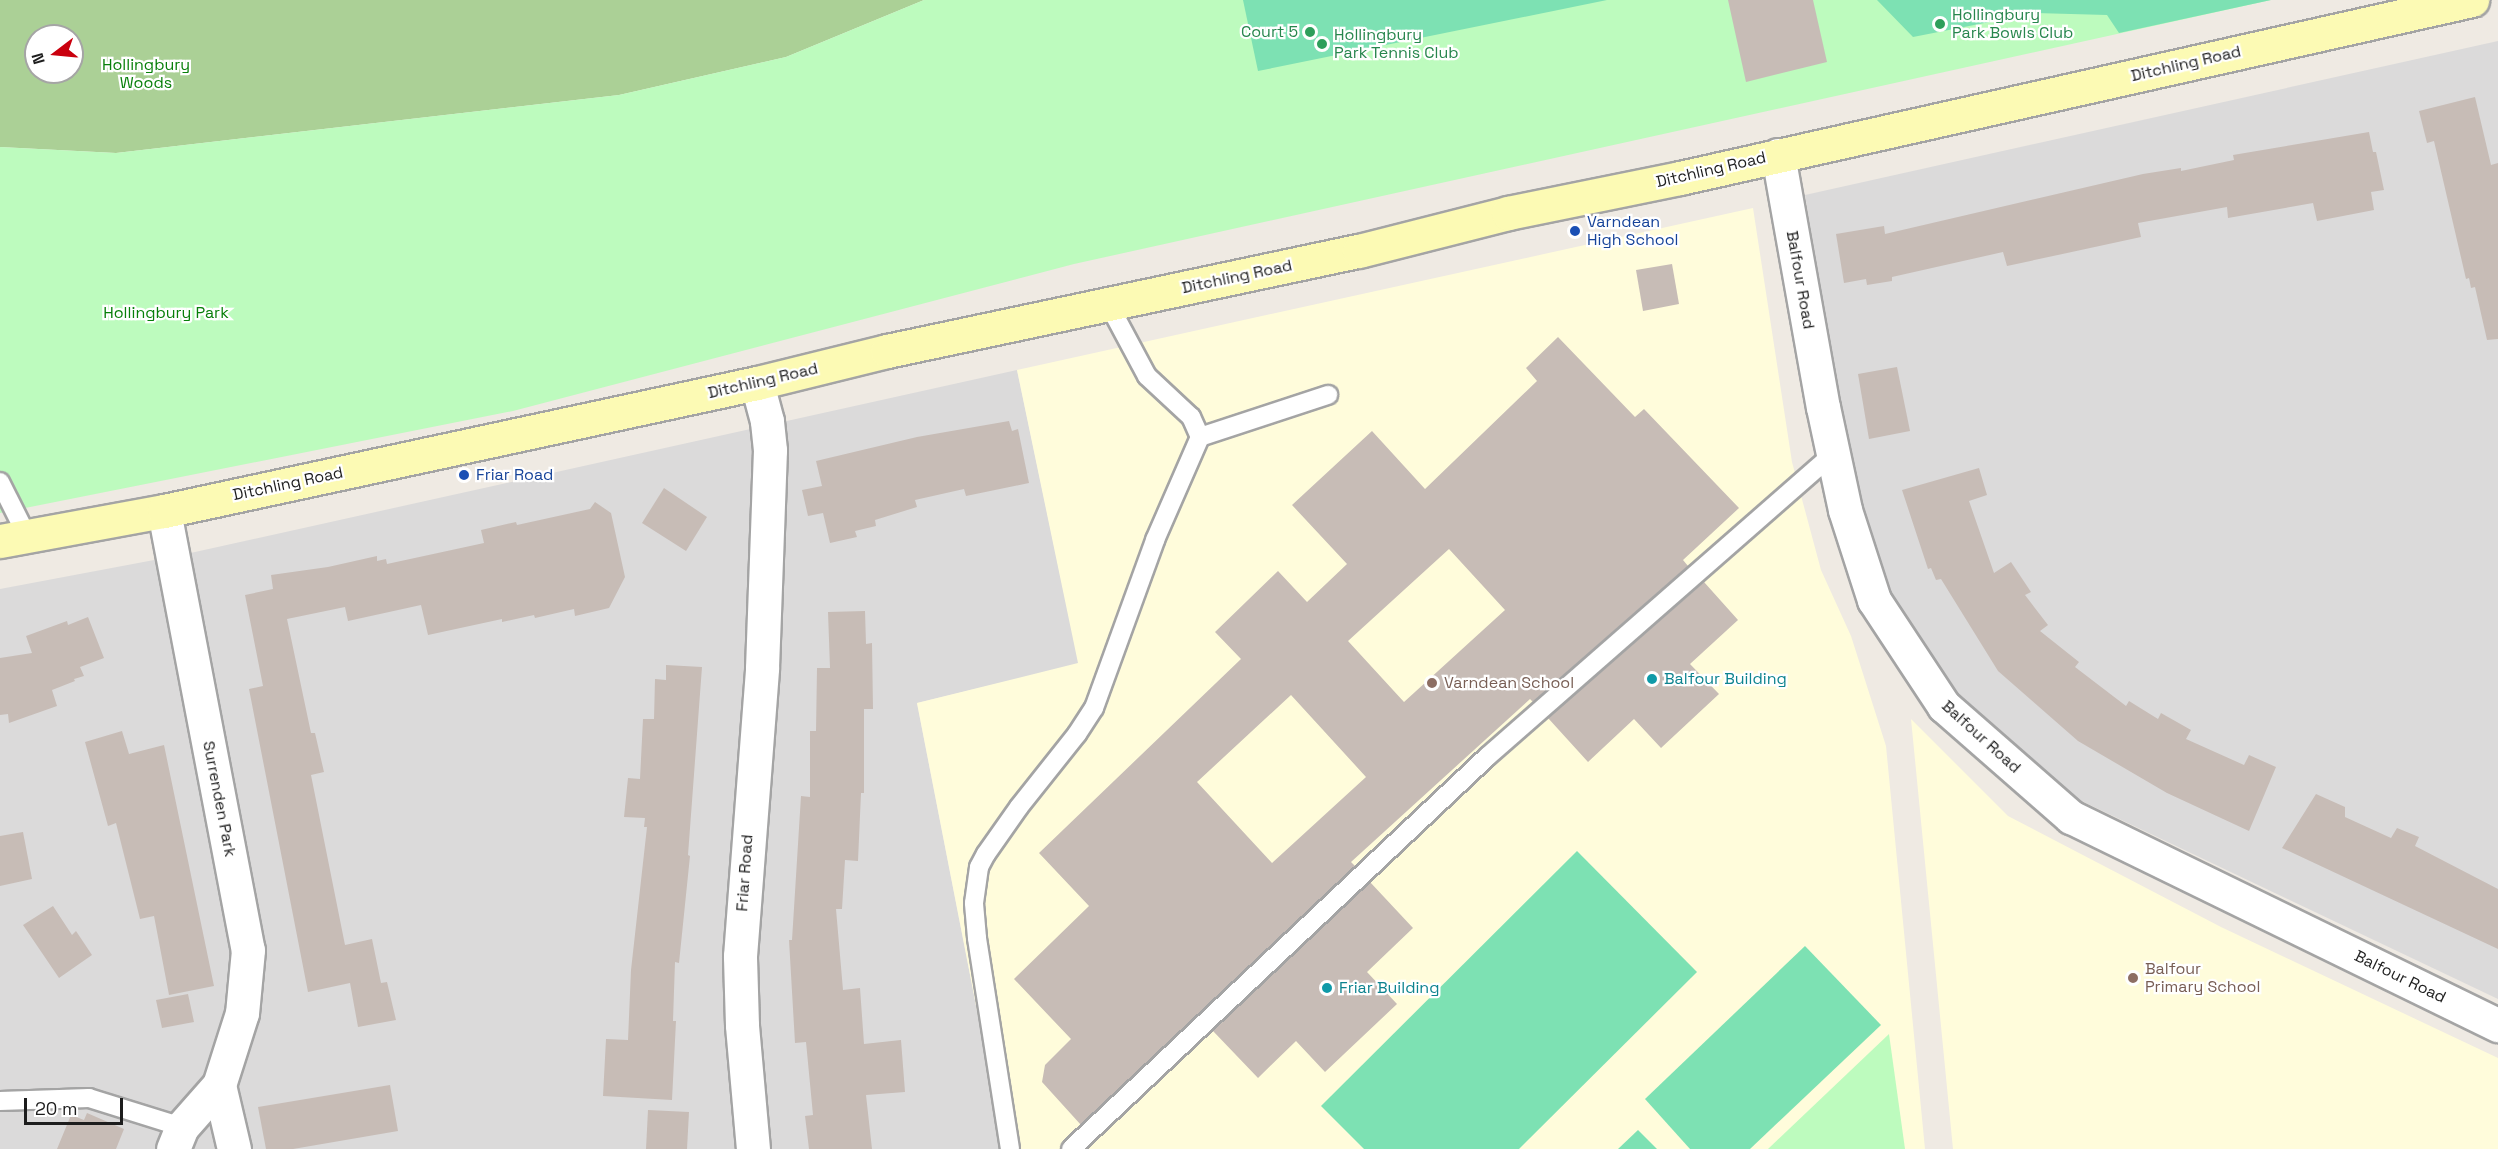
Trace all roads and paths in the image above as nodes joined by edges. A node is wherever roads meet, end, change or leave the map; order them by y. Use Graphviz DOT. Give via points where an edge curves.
graph roads {
  1 [pos="2472,0"];
  2 [pos="1778,155"];
  3 [pos="1109,305"];
  4 [pos="757,383"];
  5 [pos="1328,395"];
  6 [pos="1200,437"];
  7 [pos="1833,454"];
  8 [pos="0,482"];
  9 [pos="164,511"];
  10 [pos="14,539"];
  11 [pos="2498,1025"];
  12 [pos="219,1085"];
  13 [pos="0,1101"];
  14 [pos="177,1138"];
  15 [pos="234,1149"];
  16 [pos="753,1149"];
  17 [pos="1010,1149"];
  18 [pos="1071,1149"];
  1 -- 2 [label="street, Ditchling Road"];
  2 -- 3 [label="street, Ditchling Road"];
  2 -- 7 [label="street, Balfour Road"];
  3 -- 4 [label="street, Ditchling Road" via="886,351"];
  3 -- 6 [label="lane" via="1147,376 1183,408"];
  4 -- 9 [label="street, Ditchling Road"];
  4 -- 16 [label="street, Friar Road" via="770,450 762,668 740,956"];
  5 -- 6 [label="lane"];
  6 -- 17 [label="lane" via="1155,540 1094,708 986,854 975,883 977,938"];
  7 -- 11 [label="street, Balfour Road" via="1845,510 1874,600 1944,706 2071,817"];
  7 -- 18 [label="lane" via="1488,756"];
  8 -- 10 [label="lane"];
  9 -- 10 [label="street, Ditchling Road"];
  9 -- 12 [label="street, Surrenden Park" via="248,950 242,1014"];
  12 -- 14 [label="street, Surrenden Park"];
  12 -- 15 [label="street"];
  13 -- 14 [label="lane" via="89,1098"];
}
